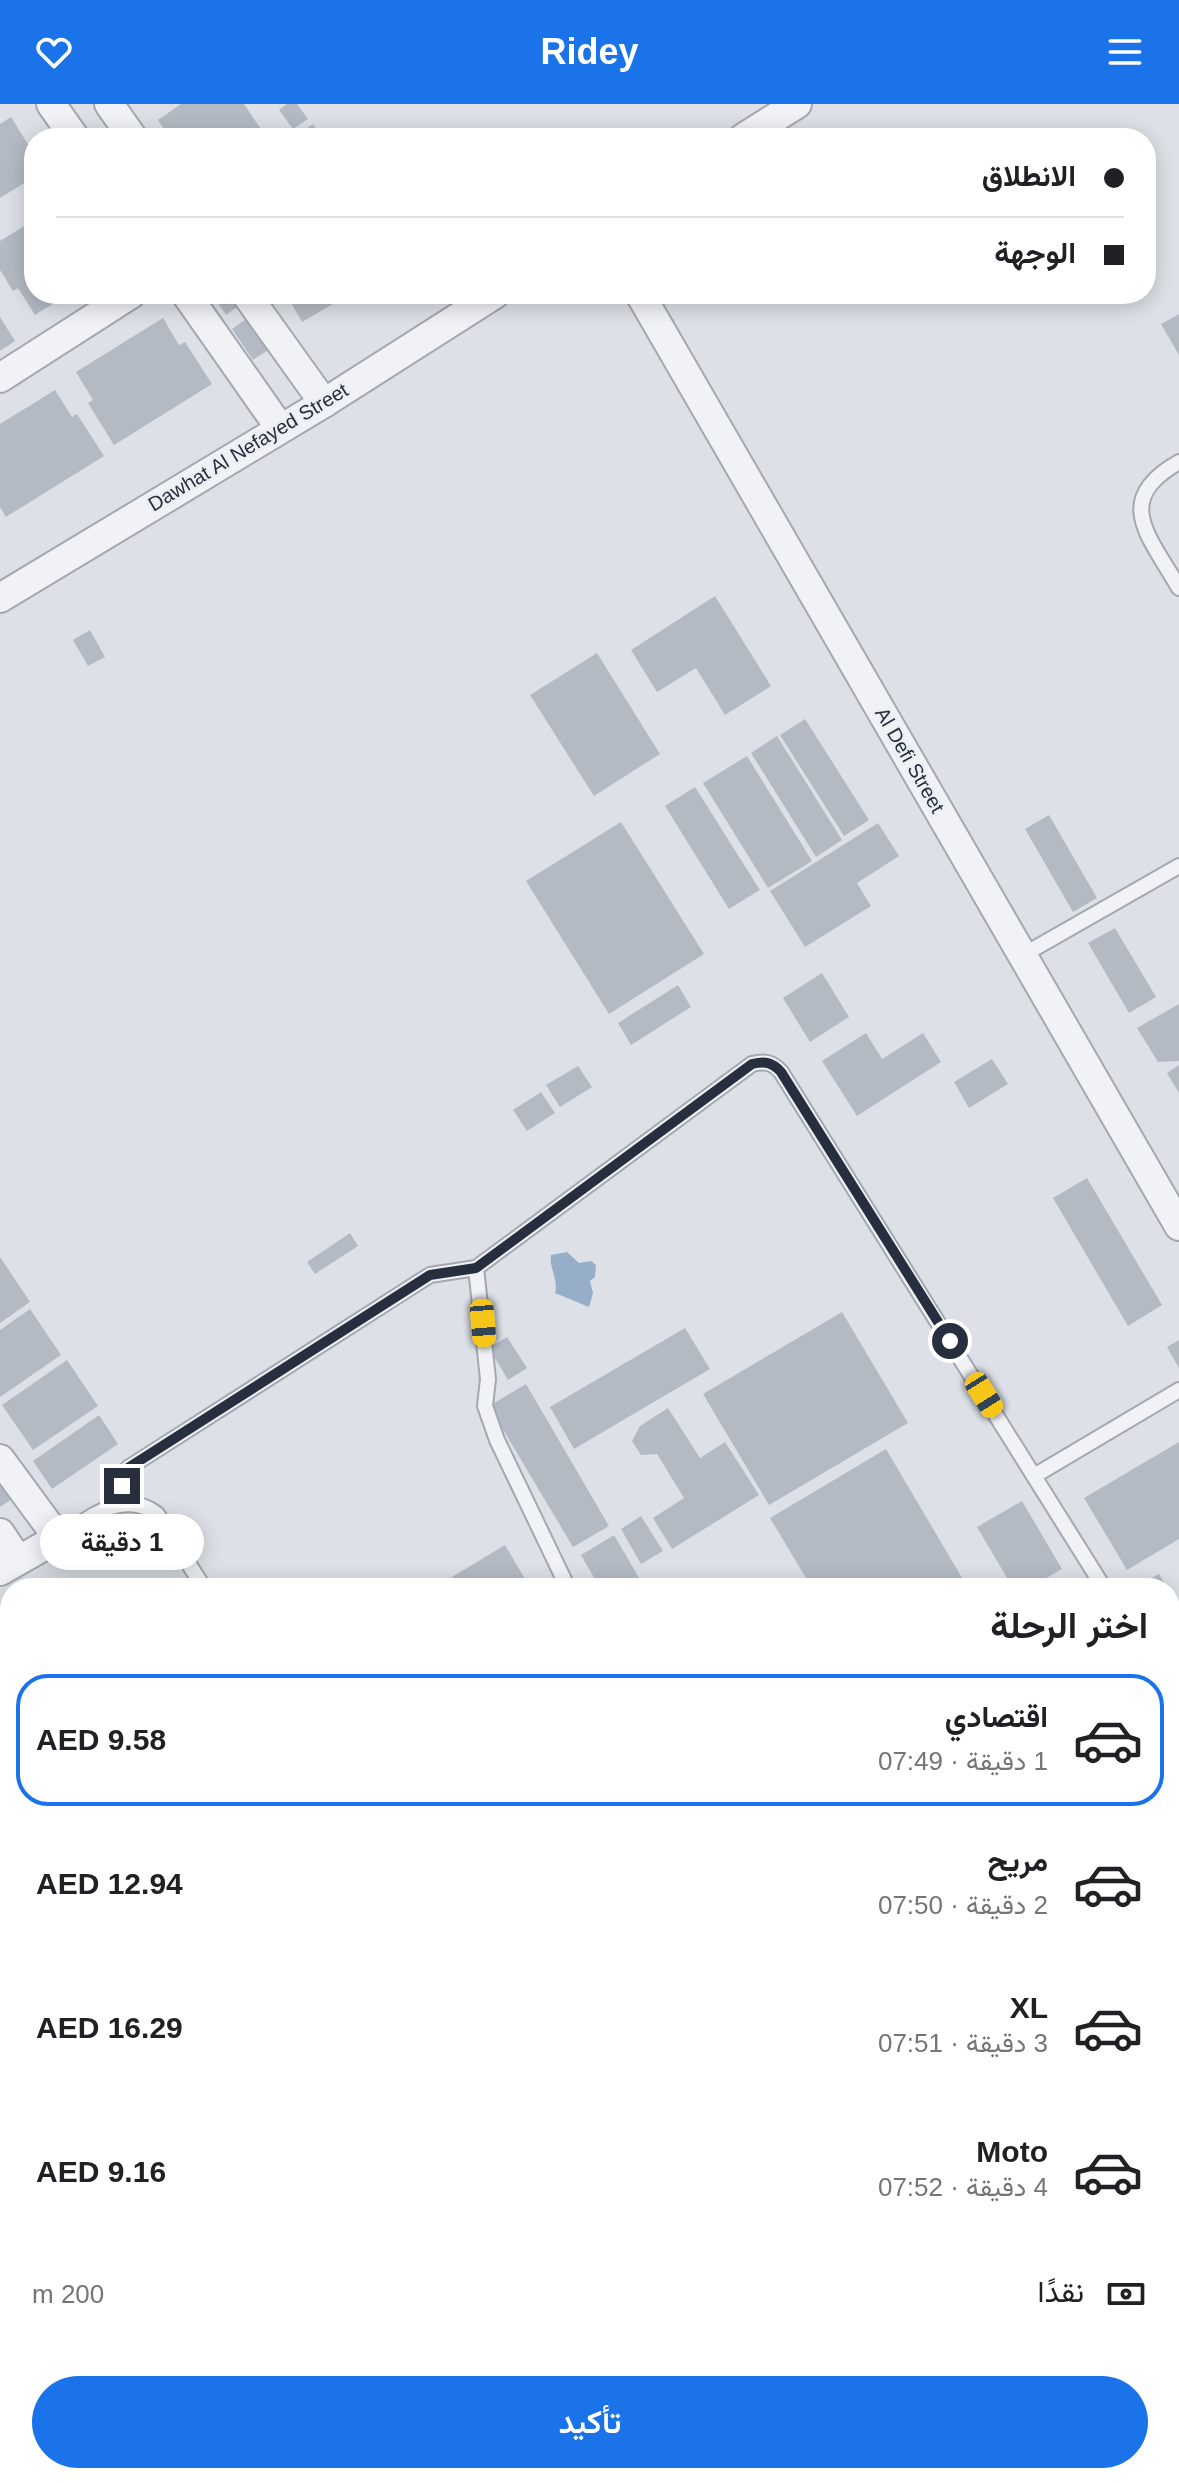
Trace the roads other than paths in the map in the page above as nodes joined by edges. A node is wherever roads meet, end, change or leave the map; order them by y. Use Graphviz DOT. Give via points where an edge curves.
graph roads {
  1 [pos="109,104"];
  2 [pos="797,104"];
  3 [pos="55,105"];
  4 [pos="69,128"];
  5 [pos="126,128"];
  6 [pos="759,128"];
  7 [pos="115,304"];
  8 [pos="193,304"];
  9 [pos="253,304"];
  10 [pos="479,304"];
  11 [pos="646,304"];
  12 [pos="0,378"];
  13 [pos="324,403"];
  14 [pos="280,428"];
  15 [pos="1179,462"];
  16 [pos="1179,588"];
  17 [pos="0,598"];
  18 [pos="1179,866"];
  19 [pos="1023,955"];
  20 [pos="1179,1226"];
  21 [pos="476,1268"];
  22 [pos="1179,1390"];
  23 [pos="0,1459"];
  24 [pos="1034,1476"];
  25 [pos="117,1503"];
  26 [pos="0,1533"];
  27 [pos="58,1538"];
  28 [pos="9,1566"];
  29 [pos="198,1578"];
  30 [pos="563,1578"];
  31 [pos="1098,1578"];
  1 -- 5 [label="street"];
  2 -- 6 [label="street"];
  3 -- 4 [label="street"];
  7 -- 12 [label="street"];
  8 -- 14 [label="street"];
  9 -- 13 [label="street"];
  10 -- 13 [label="street, Dawhat Al Nefayed Street"];
  11 -- 19 [label="street, Al Defi Street"];
  13 -- 14 [label="street, Dawhat Al Nefayed Street"];
  14 -- 17 [label="street, Dawhat Al Nefayed Street"];
  15 -- 16 [label="lane" via="1149,481 1139,505 1145,530"];
  18 -- 19 [label="lane"];
  19 -- 20 [label="street, Al Defi Street"];
  21 -- 24 [label="lane" via="752,1064 774,1064"];
  21 -- 25 [label="lane" via="430,1275 128,1468"];
  21 -- 30 [label="lane" via="488,1379 485,1406"];
  22 -- 24 [label="lane"];
  23 -- 27 [label="street"];
  24 -- 31 [label="lane"];
  25 -- 27 [label="lane"];
  25 -- 29 [label="lane" via="145,1505 157,1514"];
  26 -- 28 [label="street"];
  27 -- 28 [label="street"];
}
